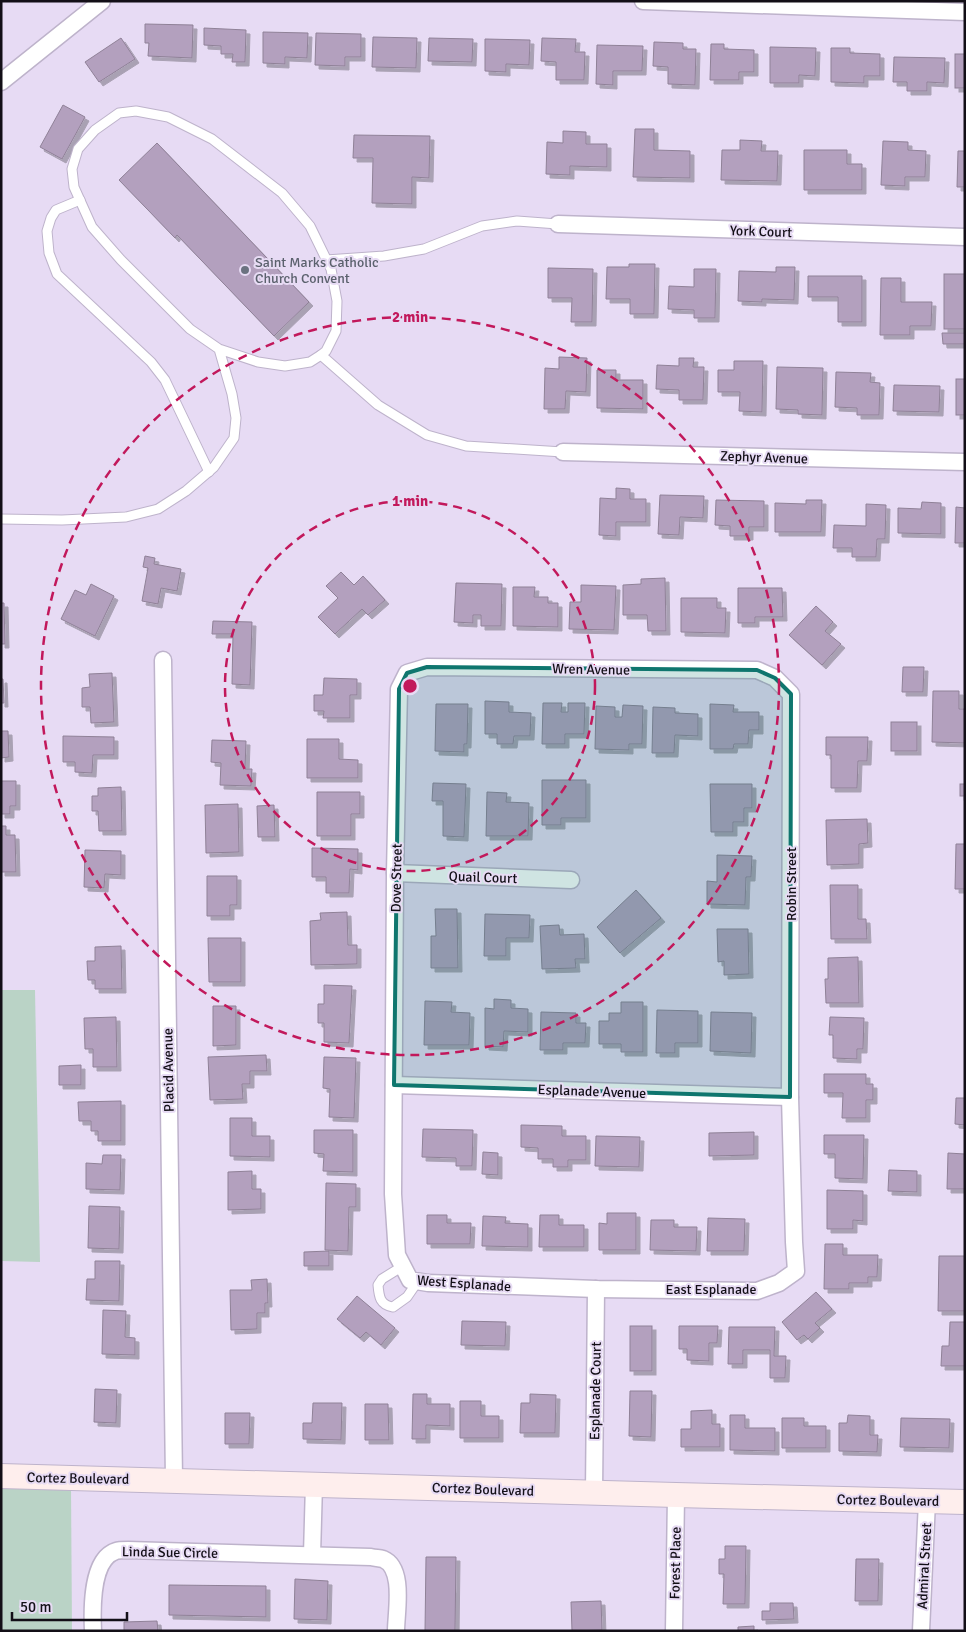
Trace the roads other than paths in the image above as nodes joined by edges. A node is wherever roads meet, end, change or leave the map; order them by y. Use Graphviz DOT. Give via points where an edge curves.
graph roads {
  1 [pos="102,1"];
  2 [pos="643,1"];
  3 [pos="965,12"];
  4 [pos="1,82"];
  5 [pos="80,200"];
  6 [pos="558,224"];
  7 [pos="965,238"];
  8 [pos="326,260"];
  9 [pos="219,349"];
  10 [pos="321,355"];
  11 [pos="564,452"];
  12 [pos="965,462"];
  13 [pos="209,472"];
  14 [pos="1,519"];
  15 [pos="163,660"];
  16 [pos="407,673"];
  17 [pos="775,678"];
  18 [pos="396,874"];
  19 [pos="571,880"];
  20 [pos="394,1085"];
  21 [pos="790,1097"];
  22 [pos="403,1266"];
  23 [pos="418,1281"];
  24 [pos="596,1289"];
  25 [pos="1,1476"];
  26 [pos="174,1480"];
  27 [pos="314,1484"];
  28 [pos="594,1492"];
  29 [pos="676,1496"];
  30 [pos="928,1501"];
  31 [pos="965,1502"];
  32 [pos="312,1555"];
  33 [pos="93,1631"];
  34 [pos="396,1631"];
  35 [pos="674,1631"];
  36 [pos="921,1631"];
  1 -- 4 [label="street"];
  2 -- 3 [label="street"];
  5 -- 8 [label="lane" via="74,187 72,169 78,149 95,130 119,113 136,111 168,117 212,139 282,193 310,226"];
  5 -- 9 [label="lane" via="92,227 121,260 190,330"];
  5 -- 13 [label="lane" via="56,210 47,231 49,252 58,274 151,362 165,380"];
  6 -- 7 [label="street, York Court"];
  6 -- 8 [label="lane" via="517,220 482,226 424,249"];
  8 -- 10 [label="lane" via="337,301 336,331 326,352"];
  9 -- 10 [label="lane" via="258,362 286,366 310,362"];
  9 -- 13 [label="lane" via="236,418 234,438"];
  10 -- 11 [label="lane" via="378,405 427,435 466,446"];
  11 -- 12 [label="street, Zephyr Avenue"];
  13 -- 14 [label="lane" via="158,508 126,517"];
  15 -- 26 [label="street, Placid Avenue"];
  16 -- 17 [label="street, Wren Avenue" via="427,667 757,670"];
  16 -- 18 [label="street, Dove Street" via="399,689"];
  17 -- 21 [label="street, Robin Street" via="792,694"];
  18 -- 19 [label="street, Quail Court"];
  18 -- 20 [label="street, Dove Street"];
  20 -- 21 [label="street, Esplanade Avenue"];
  20 -- 22 [label="street, West Esplanade" via="393,1194 397,1255"];
  21 -- 24 [label="street, East Esplanade" via="796,1271 779,1283 757,1291"];
  22 -- 23 [label="street, West Esplanade" via="410,1280"];
  22 -- 23 [label="lane" via="378,1285 382,1302 393,1307 407,1297"];
  23 -- 24 [label="street, West Esplanade" via="428,1284"];
  24 -- 28 [label="street, Esplanade Court"];
  25 -- 26 [label="street, Cortez Boulevard"];
  26 -- 27 [label="street, Cortez Boulevard"];
  27 -- 28 [label="street, Cortez Boulevard"];
  27 -- 32 [label="street"];
  28 -- 29 [label="street, Cortez Boulevard"];
  29 -- 30 [label="street, Cortez Boulevard"];
  29 -- 35 [label="street, Forest Place"];
  30 -- 31 [label="street, Cortez Boulevard"];
  30 -- 36 [label="street, Admiral Street"];
  32 -- 33 [label="street, Linda Sue Circle" via="115,1551 102,1561 96,1576"];
  32 -- 34 [label="street, Linda Sue Circle" via="371,1557 384,1560 393,1568 398,1580"];
}
